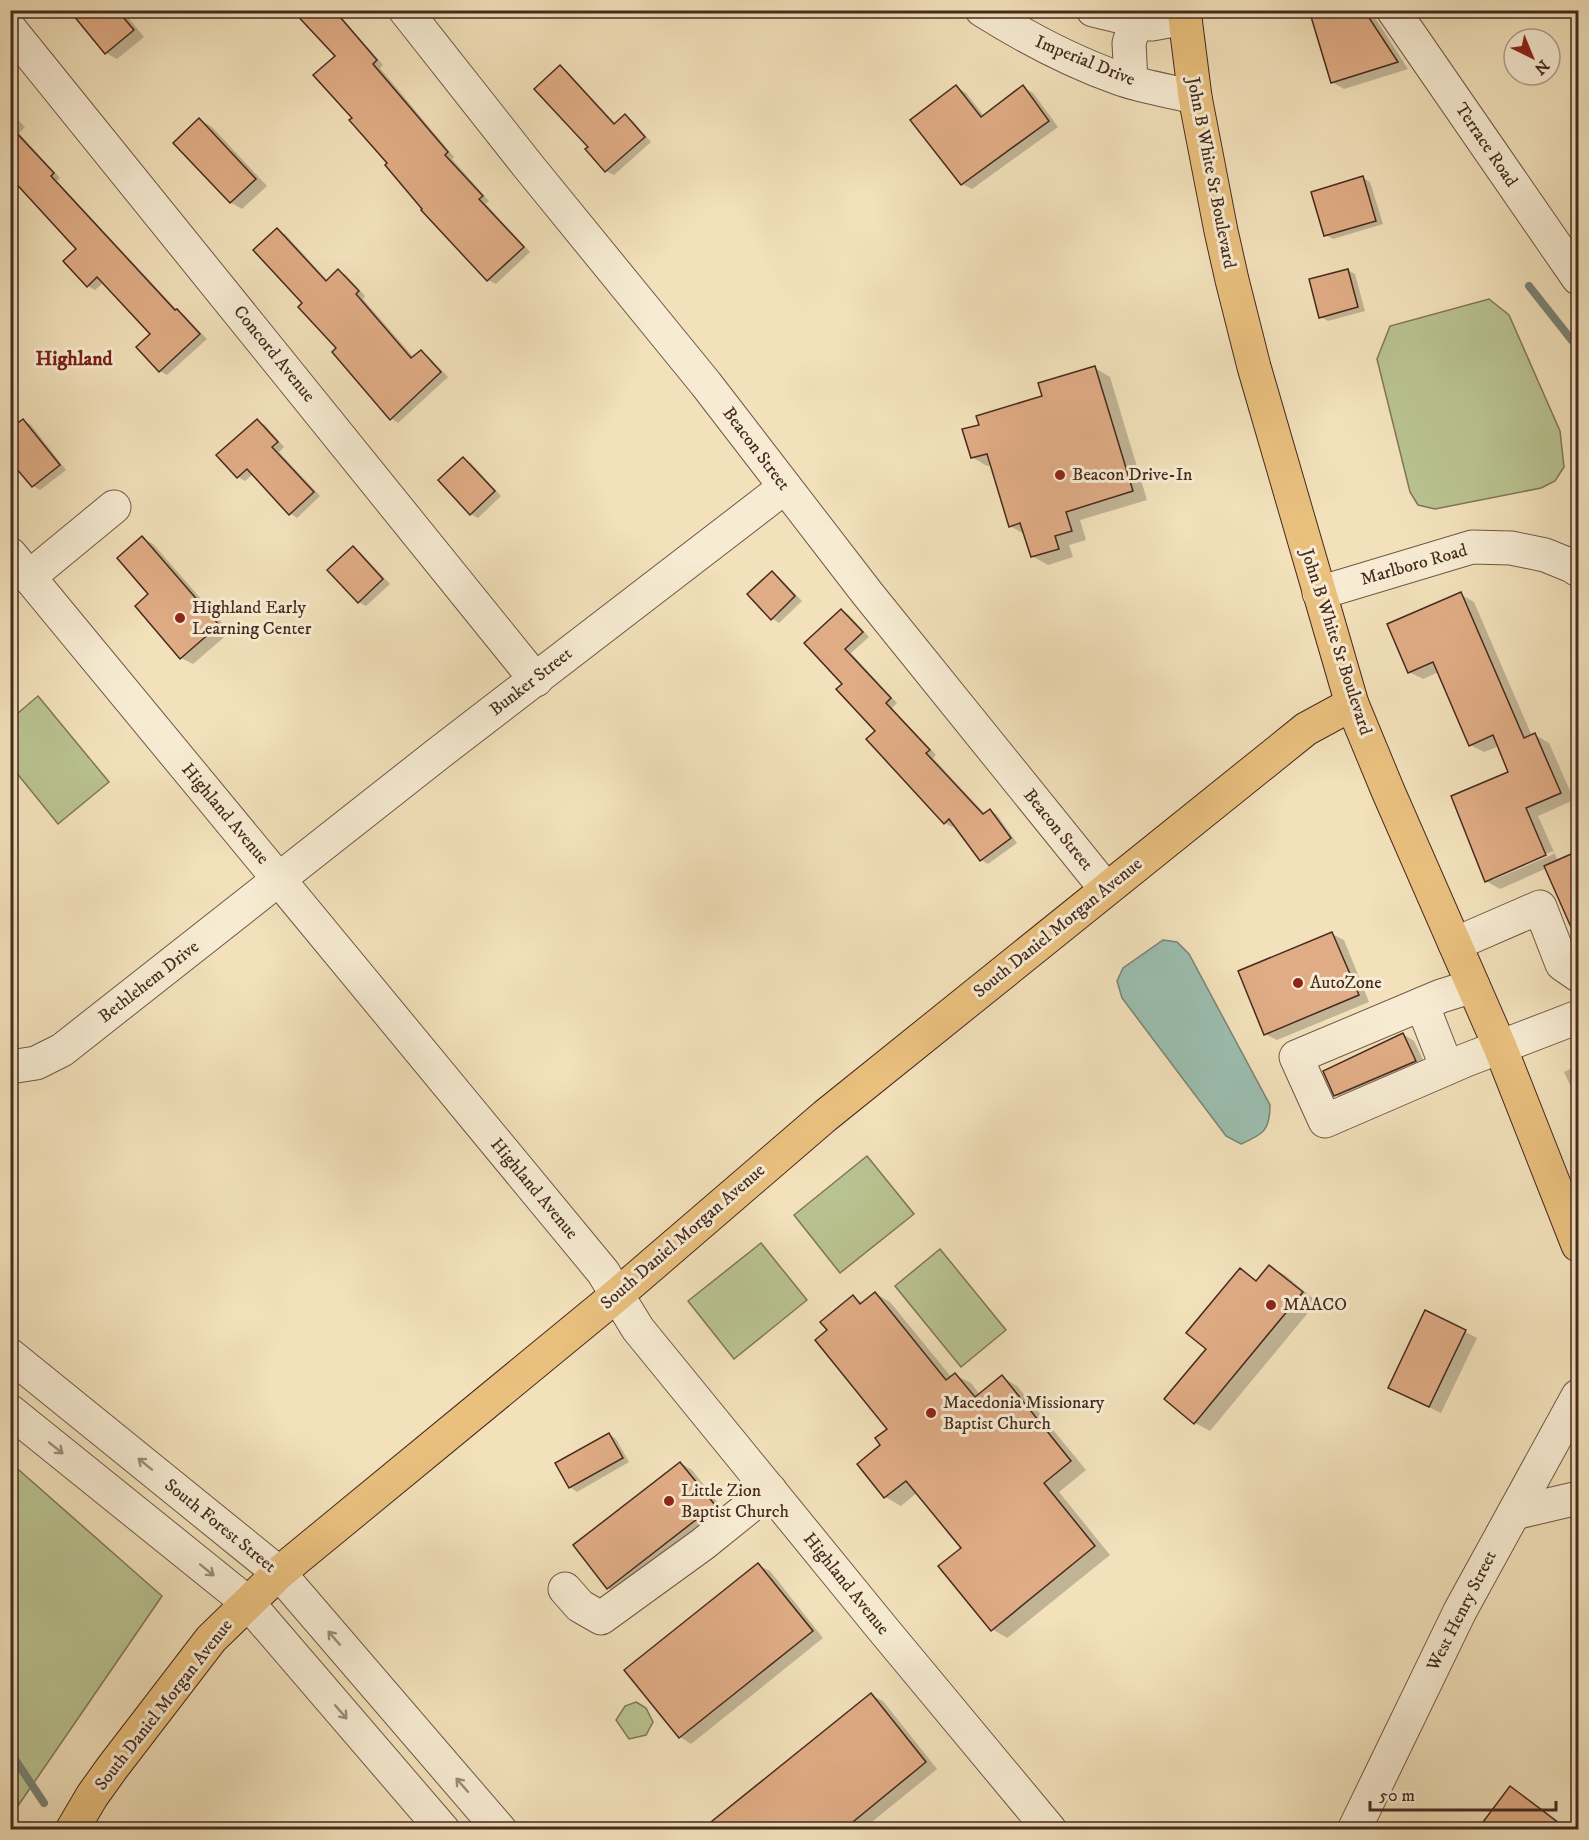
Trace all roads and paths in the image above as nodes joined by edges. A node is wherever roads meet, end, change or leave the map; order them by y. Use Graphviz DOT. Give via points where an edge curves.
graph roads {
  1 [pos="405,10"];
  2 [pos="982,10"];
  3 [pos="1393,10"];
  4 [pos="1184,14"];
  5 [pos="1118,15"];
  6 [pos="10,29"];
  7 [pos="1131,82"];
  8 [pos="1195,97"];
  9 [pos="1578,278"];
  10 [pos="785,487"];
  11 [pos="114,507"];
  12 [pos="20,565"];
  13 [pos="1578,570"];
  14 [pos="1319,593"];
  15 [pos="536,680"];
  16 [pos="1353,704"];
  17 [pos="278,879"];
  18 [pos="1106,889"];
  19 [pos="1455,944"];
  20 [pos="1578,975"];
  21 [pos="1473,986"];
  22 [pos="1422,1004"];
  23 [pos="1578,1017"];
  24 [pos="1500,1047"];
  25 [pos="10,1067"];
  26 [pos="1447,1068"];
  27 [pos="1578,1245"];
  28 [pos="616,1295"];
  29 [pos="10,1355"];
  30 [pos="10,1411"];
  31 [pos="1574,1417"];
  32 [pos="770,1490"];
  33 [pos="1578,1498"];
  34 [pos="1514,1513"];
  35 [pos="279,1573"];
  36 [pos="565,1589"];
  37 [pos="248,1603"];
  38 [pos="72,1830"];
  39 [pos="443,1830"];
  40 [pos="500,1830"];
  41 [pos="1050,1830"];
  42 [pos="1354,1830"];
  1 -- 10 [label="street, Beacon Street"];
  2 -- 7 [label="street, Imperial Drive" via="1068,58"];
  3 -- 9 [label="street, Terrace Road"];
  4 -- 5 [label="street" via="1152,24"];
  4 -- 8 [label="main road, John B White Sr Boulevard"];
  5 -- 7 [label="street" via="1129,43"];
  6 -- 15 [label="street, Concord Avenue"];
  7 -- 8 [label="street, Imperial Drive"];
  8 -- 14 [label="main road, John B White Sr Boulevard" via="1232,280"];
  10 -- 15 [label="street, Bunker Street"];
  10 -- 18 [label="street, Beacon Street"];
  11 -- 12 [label="street"];
  12 -- 17 [label="street, Highland Avenue"];
  13 -- 14 [label="street, Marlboro Road" via="1545,555 1511,548 1473,547"];
  14 -- 16 [label="main road, John B White Sr Boulevard"];
  15 -- 17 [label="street, Bunker Street"];
  16 -- 18 [label="main road, South Daniel Morgan Avenue" via="1305,729"];
  16 -- 19 [label="main road, John B White Sr Boulevard"];
  17 -- 25 [label="street, Bethlehem Drive" via="62,1050 36,1062"];
  17 -- 28 [label="street, Highland Avenue" via="603,1272"];
  18 -- 28 [label="main road, South Daniel Morgan Avenue" via="825,1116"];
  19 -- 20 [label="street" via="1540,907 1562,964"];
  19 -- 21 [label="main road, John B White Sr Boulevard"];
  21 -- 22 [label="street"];
  21 -- 24 [label="main road, John B White Sr Boulevard"];
  22 -- 26 [label="street"];
  22 -- 26 [label="street" via="1296,1057 1325,1121"];
  23 -- 24 [label="street"];
  24 -- 26 [label="street"];
  24 -- 27 [label="main road, John B White Sr Boulevard"];
  28 -- 32 [label="street, Highland Avenue" via="638,1329"];
  28 -- 35 [label="main road, South Daniel Morgan Avenue"];
  35 -- 29 [label="street, South Forest Street, one-way"];
  30 -- 37 [label="street, one-way"];
  31 -- 34 [label="street, West Henry Street"];
  32 -- 36 [label="street" via="601,1618 580,1606"];
  32 -- 41 [label="street, Highland Avenue"];
  33 -- 34 [label="street"];
  34 -- 42 [label="street, West Henry Street" via="1460,1611"];
  35 -- 37 [label="main road, South Daniel Morgan Avenue"];
  40 -- 35 [label="street, South Forest Street, one-way"];
  37 -- 38 [label="main road, South Daniel Morgan Avenue" via="211,1639 154,1711"];
  37 -- 39 [label="street, one-way"];
}
